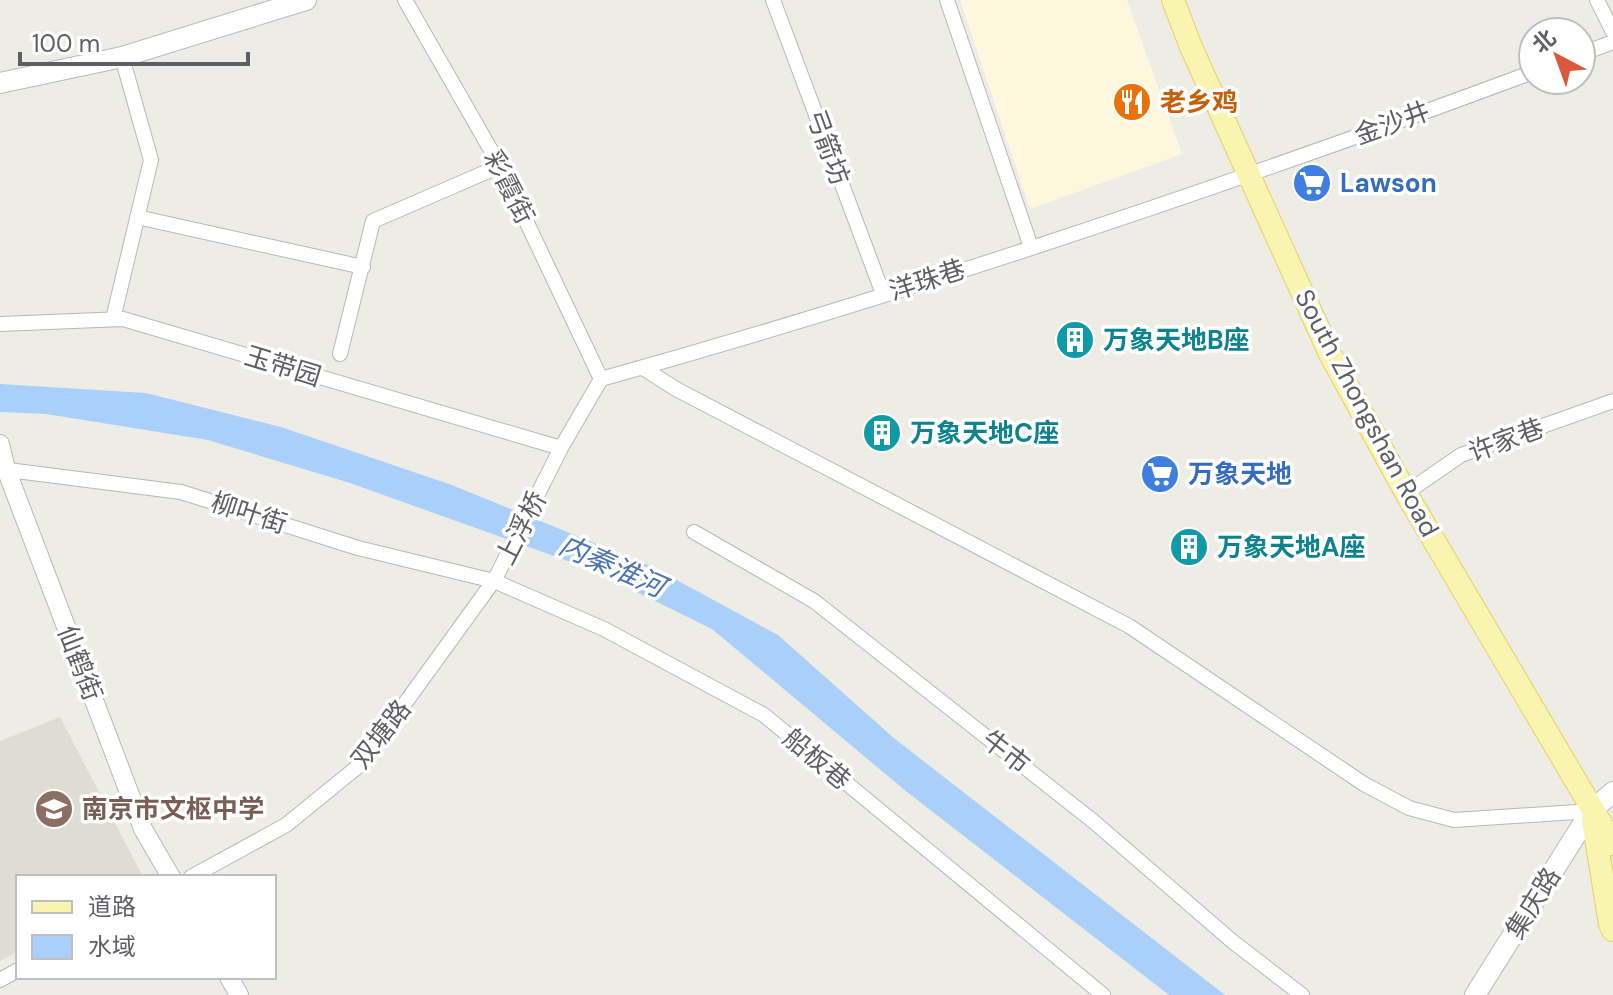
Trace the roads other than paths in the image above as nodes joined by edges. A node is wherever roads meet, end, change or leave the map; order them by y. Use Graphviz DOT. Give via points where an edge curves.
graph roads {
  1 [pos="306,0"];
  2 [pos="405,0"];
  3 [pos="773,0"];
  4 [pos="947,0"];
  5 [pos="1173,0"];
  6 [pos="1597,0"];
  7 [pos="1613,32"];
  8 [pos="122,57"];
  9 [pos="1517,78"];
  10 [pos="0,83"];
  11 [pos="500,166"];
  12 [pos="1251,174"];
  13 [pos="137,217"];
  14 [pos="1031,247"];
  15 [pos="363,267"];
  16 [pos="883,294"];
  17 [pos="113,319"];
  18 [pos="0,324"];
  19 [pos="340,354"];
  20 [pos="643,368"];
  21 [pos="601,379"];
  22 [pos="1613,401"];
  23 [pos="0,444"];
  24 [pos="561,448"];
  25 [pos="3,469"];
  26 [pos="1406,493"];
  27 [pos="694,532"];
  28 [pos="495,580"];
  29 [pos="1613,792"];
  30 [pos="1591,811"];
  31 [pos="1613,844"];
  32 [pos="170,875"];
  33 [pos="195,875"];
  34 [pos="1613,930"];
  35 [pos="1103,995"];
  36 [pos="1302,995"];
  37 [pos="1475,995"];
  1 -- 8 [label="main road"];
  2 -- 11 [label="street, 彩霞街"];
  3 -- 16 [label="street, 弓箭坊"];
  4 -- 14 [label="street"];
  5 -- 12 [label="main road, South Zhongshan Road"];
  6 -- 7 [label="street"];
  8 -- 10 [label="main road"];
  8 -- 13 [label="street" via="151,160"];
  9 -- 12 [label="street, 金沙井"];
  11 -- 15 [label="street" via="373,221"];
  11 -- 21 [label="street, 彩霞街"];
  12 -- 14 [label="street, 洋珠巷"];
  12 -- 26 [label="main road, South Zhongshan Road" via="1330,354"];
  13 -- 15 [label="street"];
  13 -- 17 [label="street"];
  14 -- 16 [label="street, 洋珠巷"];
  15 -- 19 [label="street"];
  16 -- 20 [label="street, 洋珠巷"];
  17 -- 18 [label="street, 玉带园"];
  17 -- 24 [label="street, 玉带园"];
  20 -- 21 [label="street, 洋珠巷"];
  20 -- 30 [label="street" via="1129,626 1364,784 1409,808 1454,820"];
  21 -- 24 [label="street"];
  22 -- 26 [label="street, 许家巷" via="1461,455"];
  23 -- 25 [label="street, 仙鹤街"];
  24 -- 28 [label="street, 上浮桥"];
  25 -- 28 [label="street, 柳叶街" via="181,492 358,548"];
  25 -- 32 [label="street, 仙鹤街" via="143,829"];
  26 -- 30 [label="main road, South Zhongshan Road"];
  27 -- 36 [label="street, 牛市" via="814,601 1093,821"];
  28 -- 33 [label="street, 双塘路" via="361,764 286,825"];
  28 -- 35 [label="street, 船板巷" via="604,629 764,715"];
  29 -- 30 [label="main road, 集庆路"];
  30 -- 31 [label="main road, South Zhongshan Road"];
  30 -- 34 [label="main road, South Zhongshan Road"];
  30 -- 37 [label="main road, 集庆路"];
}
